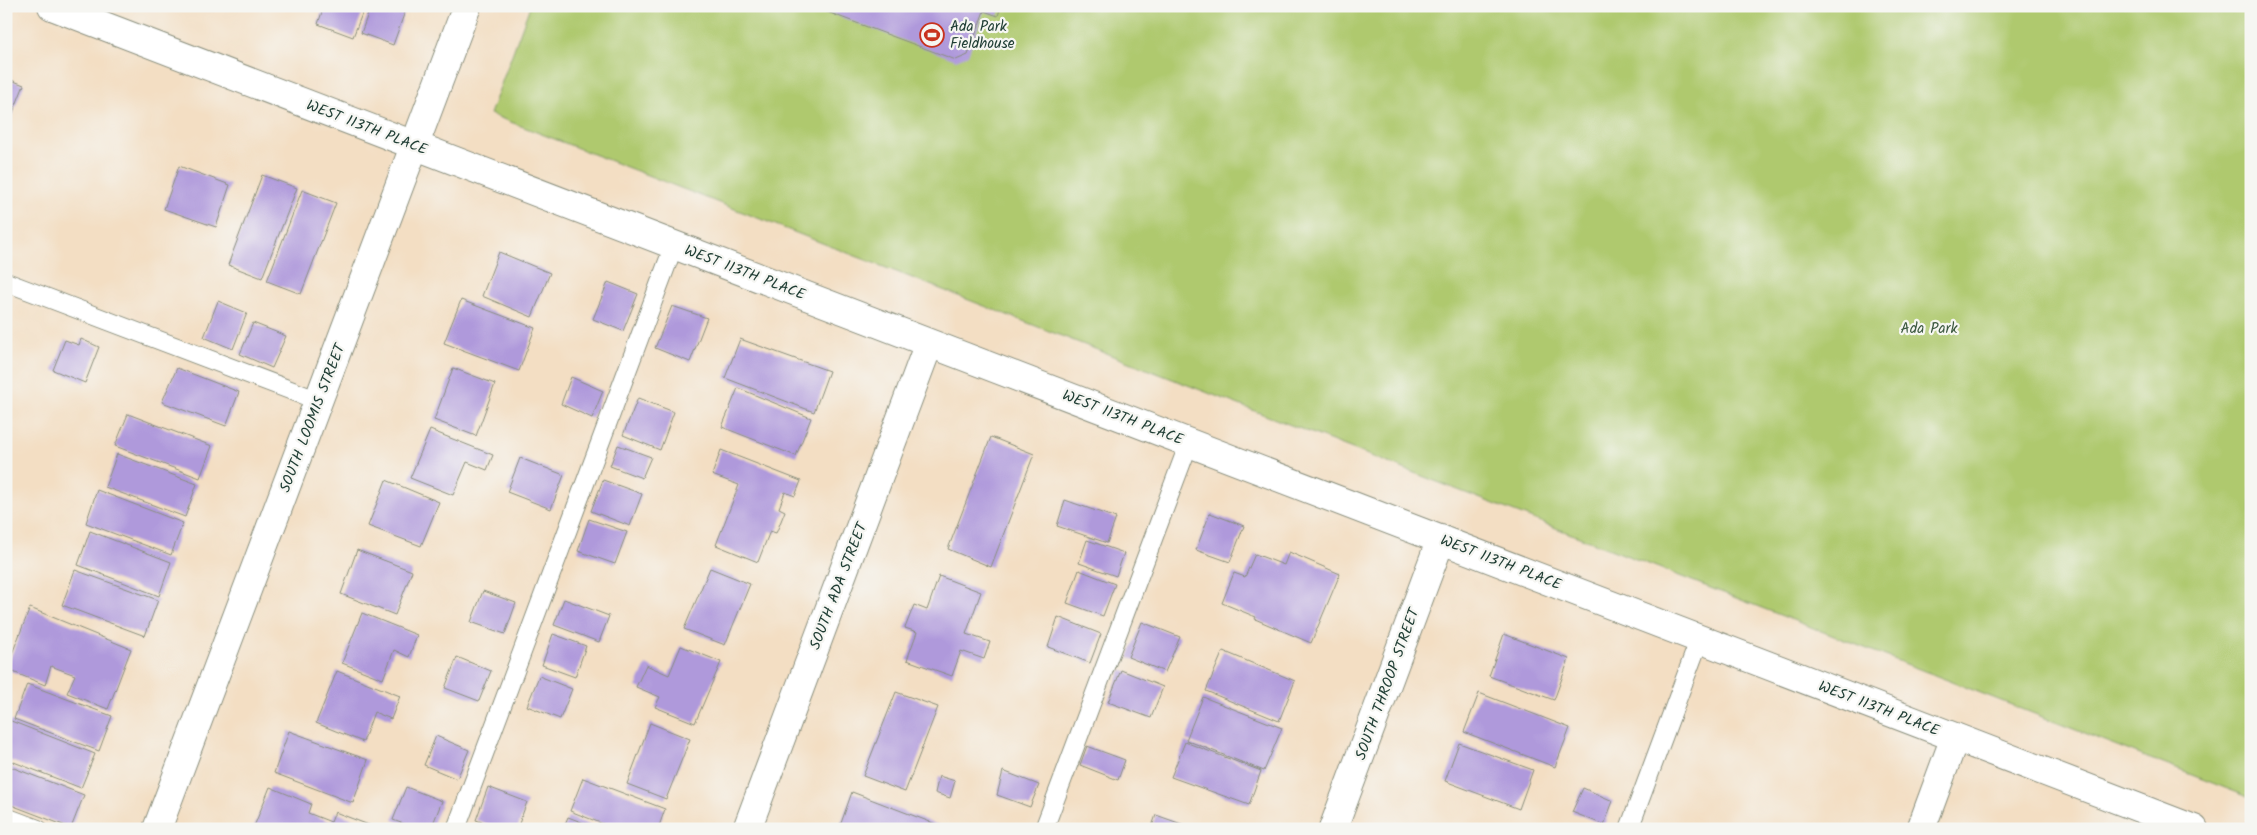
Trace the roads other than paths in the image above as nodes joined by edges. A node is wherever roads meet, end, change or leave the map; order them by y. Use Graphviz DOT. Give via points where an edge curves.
graph roads {
  1 [pos="52,6"];
  2 [pos="467,6"];
  3 [pos="415,145"];
  4 [pos="674,245"];
  5 [pos="6,282"];
  6 [pos="929,343"];
  7 [pos="319,401"];
  8 [pos="1189,443"];
  9 [pos="1441,539"];
  10 [pos="1700,638"];
  11 [pos="1956,737"];
  12 [pos="6,817"];
  13 [pos="38,829"];
  14 [pos="157,829"];
  15 [pos="456,829"];
  16 [pos="747,829"];
  17 [pos="1044,829"];
  18 [pos="1333,829"];
  19 [pos="1629,829"];
  20 [pos="1921,829"];
  21 [pos="2194,829"];
  1 -- 3 [label="street, WEST 113TH PLACE"];
  2 -- 3 [label="street, SOUTH LOOMIS STREET"];
  3 -- 4 [label="street, WEST 113TH PLACE"];
  3 -- 7 [label="street, SOUTH LOOMIS STREET"];
  4 -- 6 [label="street, WEST 113TH PLACE"];
  4 -- 15 [label="lane"];
  5 -- 7 [label="lane"];
  6 -- 8 [label="street, WEST 113TH PLACE"];
  6 -- 16 [label="street, SOUTH ADA STREET"];
  7 -- 14 [label="street, SOUTH LOOMIS STREET"];
  8 -- 9 [label="street, WEST 113TH PLACE"];
  8 -- 17 [label="lane"];
  9 -- 10 [label="street, WEST 113TH PLACE"];
  9 -- 18 [label="street, SOUTH THROOP STREET"];
  10 -- 11 [label="street, WEST 113TH PLACE"];
  10 -- 19 [label="lane"];
  11 -- 20 [label="street"];
  11 -- 21 [label="street, WEST 113TH PLACE"];
  12 -- 13 [label="lane"];
}
